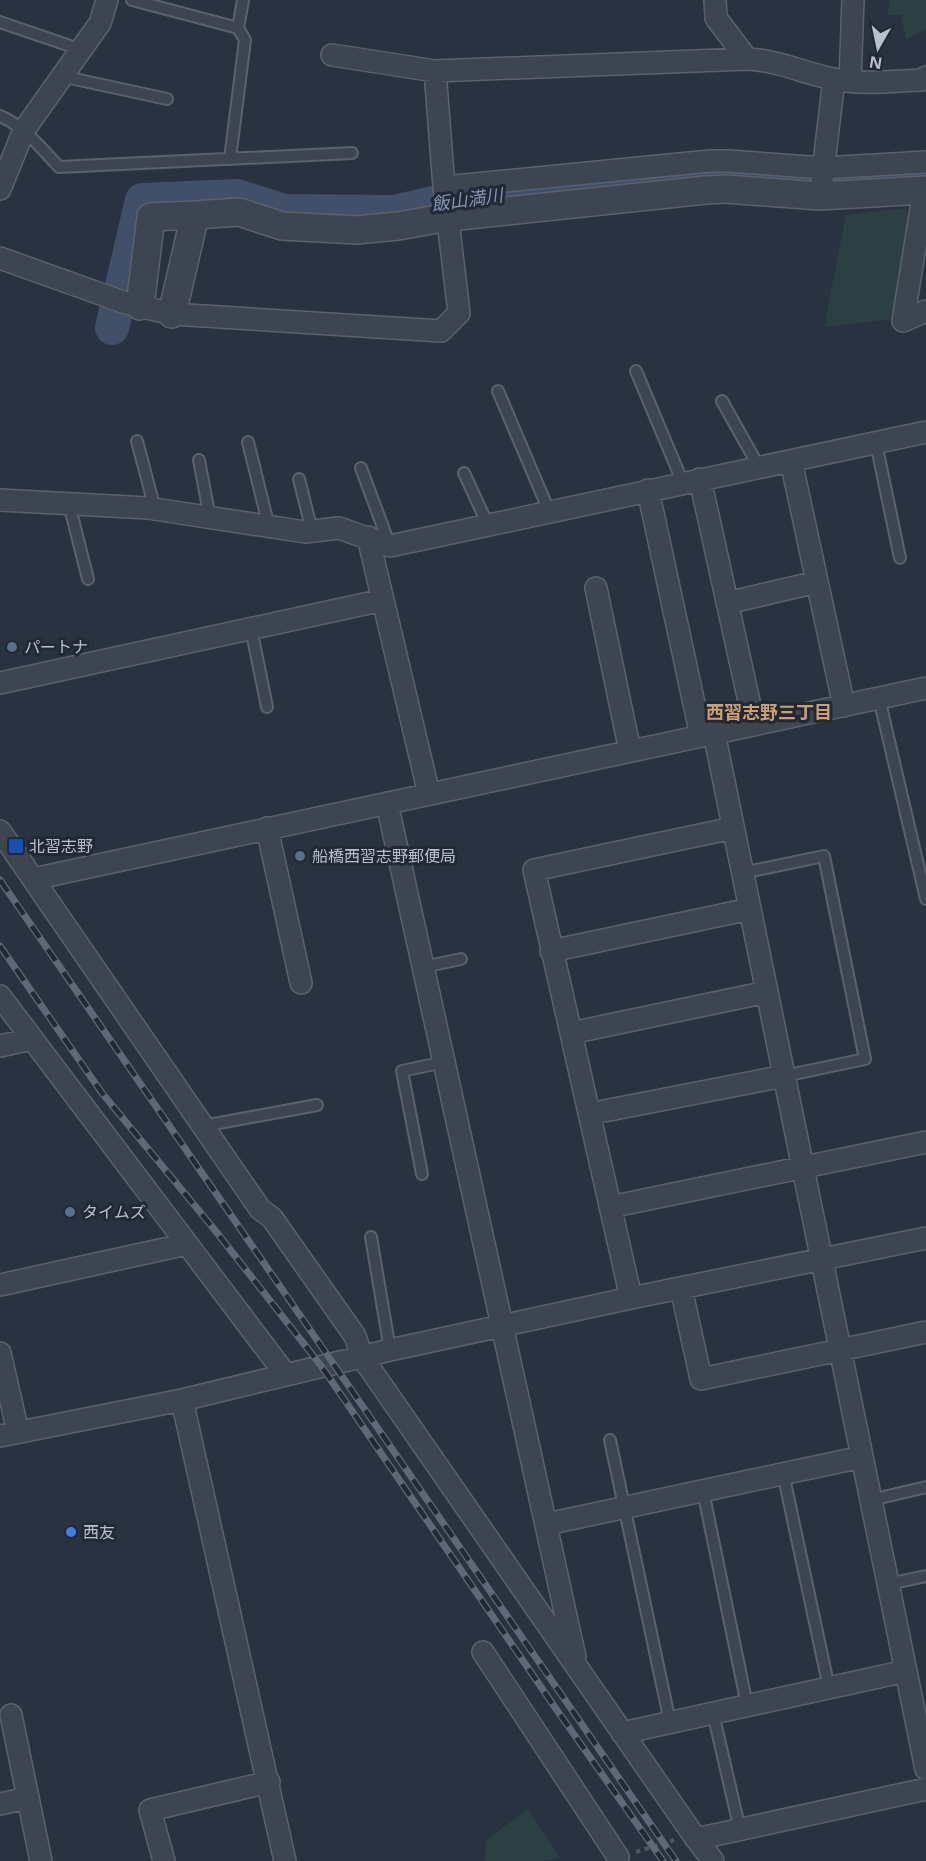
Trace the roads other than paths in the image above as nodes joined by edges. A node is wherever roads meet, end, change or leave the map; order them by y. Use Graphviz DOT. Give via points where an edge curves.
graph roads {
  1 [pos="107,0"];
  2 [pos="132,0"];
  3 [pos="243,0"];
  4 [pos="715,0"];
  5 [pos="853,0"];
  6 [pos="0,22"];
  7 [pos="238,28"];
  8 [pos="82,50"];
  9 [pos="332,55"];
  10 [pos="747,59"];
  11 [pos="435,71"];
  12 [pos="62,75"];
  13 [pos="926,77"];
  14 [pos="842,80"];
  15 [pos="167,99"];
  16 [pos="0,116"];
  17 [pos="24,130"];
  18 [pos="352,153"];
  19 [pos="230,159"];
  20 [pos="926,162"];
  21 [pos="822,182"];
  22 [pos="0,189"];
  23 [pos="925,191"];
  24 [pos="447,204"];
  25 [pos="195,215"];
  26 [pos="0,258"];
  27 [pos="124,302"];
  28 [pos="926,310"];
  29 [pos="172,314"];
  30 [pos="636,371"];
  31 [pos="498,391"];
  32 [pos="722,401"];
  33 [pos="926,432"];
  34 [pos="137,441"];
  35 [pos="248,442"];
  36 [pos="876,443"];
  37 [pos="199,460"];
  38 [pos="791,460"];
  39 [pos="759,467"];
  40 [pos="361,468"];
  41 [pos="464,473"];
  42 [pos="298,479"];
  43 [pos="691,481"];
  44 [pos="648,490"];
  45 [pos="0,500"];
  46 [pos="69,504"];
  47 [pos="155,509"];
  48 [pos="549,511"];
  49 [pos="210,518"];
  50 [pos="488,525"];
  51 [pos="269,527"];
  52 [pos="312,531"];
  53 [pos="368,537"];
  54 [pos="390,546"];
  55 [pos="900,558"];
  56 [pos="88,579"];
  57 [pos="817,582"];
  58 [pos="596,588"];
  59 [pos="383,600"];
  60 [pos="727,603"];
  61 [pos="251,628"];
  62 [pos="0,683"];
  63 [pos="926,688"];
  64 [pos="879,698"];
  65 [pos="844,706"];
  66 [pos="267,707"];
  67 [pos="754,724"];
  68 [pos="708,734"];
  69 [pos="630,751"];
  70 [pos="429,794"];
  71 [pos="387,803"];
  72 [pos="267,828"];
  73 [pos="733,828"];
  74 [pos="0,831"];
  75 [pos="742,873"];
  76 [pos="33,879"];
  77 [pos="926,899"];
  78 [pos="750,909"];
  79 [pos="551,951"];
  80 [pos="461,959"];
  81 [pos="423,967"];
  82 [pos="301,983"];
  83 [pos="767,992"];
  84 [pos="0,996"];
  85 [pos="571,1033"];
  86 [pos="32,1040"];
  87 [pos="0,1046"];
  88 [pos="444,1062"];
  89 [pos="784,1076"];
  90 [pos="317,1105"];
  91 [pos="589,1114"];
  92 [pos="203,1126"];
  93 [pos="926,1142"];
  94 [pos="803,1168"];
  95 [pos="422,1174"];
  96 [pos="610,1207"];
  97 [pos="371,1237"];
  98 [pos="926,1238"];
  99 [pos="187,1244"];
  100 [pos="821,1259"];
  101 [pos="0,1285"];
  102 [pos="681,1288"];
  103 [pos="631,1298"];
  104 [pos="502,1328"];
  105 [pos="926,1332"];
  106 [pos="390,1350"];
  107 [pos="840,1350"];
  108 [pos="0,1353"];
  109 [pos="362,1357"];
  110 [pos="286,1375"];
  111 [pos="182,1400"];
  112 [pos="9,1434"];
  113 [pos="610,1440"];
  114 [pos="862,1456"];
  115 [pos="783,1473"];
  116 [pos="926,1487"];
  117 [pos="702,1491"];
  118 [pos="871,1500"];
  119 [pos="625,1508"];
  120 [pos="547,1524"];
  121 [pos="926,1576"];
  122 [pos="888,1584"];
  123 [pos="483,1652"];
  124 [pos="577,1666"];
  125 [pos="906,1671"];
  126 [pos="829,1688"];
  127 [pos="747,1705"];
  128 [pos="713,1713"];
  129 [pos="11,1715"];
  130 [pos="670,1722"];
  131 [pos="622,1733"];
  132 [pos="926,1769"];
  133 [pos="269,1782"];
  134 [pos="926,1790"];
  135 [pos="27,1798"];
  136 [pos="0,1804"];
  137 [pos="740,1830"];
  138 [pos="694,1836"];
  139 [pos="611,1860"];
  140 [pos="41,1861"];
  141 [pos="164,1861"];
  142 [pos="285,1861"];
  143 [pos="713,1861"];
  1 -- 8 [label="street" via="100,23"];
  2 -- 7 [label="lane"];
  3 -- 7 [label="lane"];
  4 -- 10 [label="street" via="716,18"];
  5 -- 14 [label="street"];
  6 -- 8 [label="lane"];
  7 -- 19 [label="lane" via="245,40"];
  8 -- 12 [label="street"];
  9 -- 11 [label="street"];
  10 -- 11 [label="street"];
  10 -- 14 [label="street"];
  11 -- 24 [label="street"];
  12 -- 15 [label="lane"];
  12 -- 17 [label="street"];
  13 -- 14 [label="street"];
  14 -- 21 [label="street"];
  16 -- 17 [label="lane"];
  17 -- 19 [label="lane" via="59,166"];
  17 -- 22 [label="street"];
  18 -- 19 [label="lane"];
  20 -- 21 [label="street"];
  21 -- 23 [label="street"];
  21 -- 24 [label="street"];
  23 -- 28 [label="street" via="903,321"];
  24 -- 25 [label="street" via="398,226 357,230 282,226 239,212"];
  24 -- 29 [label="street" via="459,313 441,331"];
  25 -- 27 [label="street" via="151,217"];
  25 -- 29 [label="street"];
  26 -- 27 [label="street"];
  27 -- 29 [label="street"];
  30 -- 43 [label="lane"];
  31 -- 48 [label="lane"];
  32 -- 39 [label="lane"];
  33 -- 36 [label="street"];
  34 -- 47 [label="lane"];
  35 -- 51 [label="lane"];
  36 -- 38 [label="street"];
  36 -- 55 [label="lane"];
  37 -- 49 [label="lane"];
  38 -- 39 [label="street"];
  38 -- 57 [label="street"];
  39 -- 43 [label="street"];
  40 -- 54 [label="lane"];
  41 -- 50 [label="lane"];
  42 -- 52 [label="lane"];
  43 -- 44 [label="street"];
  43 -- 60 [label="street"];
  44 -- 48 [label="street"];
  44 -- 68 [label="street"];
  45 -- 46 [label="street"];
  46 -- 47 [label="street"];
  46 -- 56 [label="lane"];
  47 -- 49 [label="street"];
  48 -- 50 [label="street"];
  49 -- 51 [label="street"];
  50 -- 54 [label="street"];
  51 -- 52 [label="street"];
  52 -- 53 [label="street" via="339,528"];
  53 -- 54 [label="street"];
  53 -- 59 [label="street"];
  57 -- 60 [label="street"];
  57 -- 65 [label="street"];
  58 -- 69 [label="street"];
  59 -- 61 [label="street"];
  59 -- 70 [label="street"];
  60 -- 67 [label="street"];
  61 -- 62 [label="street"];
  61 -- 66 [label="lane"];
  63 -- 64 [label="street"];
  64 -- 65 [label="street"];
  64 -- 77 [label="lane"];
  65 -- 67 [label="street"];
  67 -- 68 [label="street"];
  68 -- 69 [label="street"];
  68 -- 73 [label="street"];
  69 -- 70 [label="street"];
  70 -- 71 [label="street"];
  71 -- 72 [label="street"];
  71 -- 81 [label="street"];
  72 -- 76 [label="street"];
  72 -- 82 [label="street"];
  73 -- 75 [label="street"];
  73 -- 79 [label="street" via="534,870"];
  74 -- 76 [label="street"];
  75 -- 78 [label="street"];
  75 -- 89 [label="lane" via="824,856 865,1059"];
  76 -- 92 [label="street"];
  78 -- 79 [label="street"];
  78 -- 83 [label="street"];
  79 -- 85 [label="street"];
  80 -- 81 [label="lane"];
  81 -- 88 [label="street"];
  83 -- 85 [label="street"];
  83 -- 89 [label="street"];
  84 -- 86 [label="street"];
  85 -- 91 [label="street"];
  86 -- 87 [label="street"];
  86 -- 99 [label="street"];
  88 -- 95 [label="lane" via="402,1071"];
  88 -- 104 [label="street"];
  89 -- 91 [label="street"];
  89 -- 94 [label="street"];
  90 -- 92 [label="lane"];
  91 -- 96 [label="street"];
  92 -- 109 [label="street" via="355,1336"];
  93 -- 94 [label="street"];
  94 -- 96 [label="street"];
  94 -- 100 [label="street"];
  96 -- 103 [label="street"];
  97 -- 106 [label="lane"];
  98 -- 100 [label="street"];
  99 -- 101 [label="street"];
  99 -- 110 [label="street"];
  100 -- 102 [label="street"];
  100 -- 107 [label="street"];
  102 -- 103 [label="street"];
  102 -- 107 [label="street" via="701,1379"];
  103 -- 104 [label="street"];
  104 -- 106 [label="street"];
  104 -- 120 [label="street"];
  105 -- 107 [label="street"];
  106 -- 109 [label="street"];
  107 -- 114 [label="street"];
  108 -- 112 [label="street"];
  109 -- 110 [label="street"];
  109 -- 124 [label="street"];
  110 -- 111 [label="street"];
  111 -- 112 [label="street"];
  111 -- 133 [label="street"];
  113 -- 119 [label="lane"];
  114 -- 115 [label="street"];
  114 -- 118 [label="street"];
  115 -- 117 [label="street"];
  115 -- 126 [label="lane"];
  116 -- 118 [label="lane"];
  117 -- 119 [label="street"];
  117 -- 127 [label="lane"];
  118 -- 122 [label="street"];
  119 -- 120 [label="street"];
  119 -- 130 [label="lane"];
  120 -- 124 [label="street"];
  121 -- 122 [label="lane"];
  122 -- 125 [label="street"];
  123 -- 139 [label="street"];
  124 -- 131 [label="street"];
  125 -- 126 [label="street"];
  125 -- 132 [label="street"];
  126 -- 127 [label="street"];
  127 -- 128 [label="street"];
  128 -- 130 [label="street"];
  128 -- 137 [label="lane"];
  129 -- 135 [label="street"];
  130 -- 131 [label="street"];
  131 -- 138 [label="street"];
  133 -- 141 [label="street" via="150,1810"];
  133 -- 142 [label="street"];
  134 -- 137 [label="street"];
  135 -- 136 [label="street"];
  135 -- 140 [label="street"];
  137 -- 138 [label="street"];
  138 -- 143 [label="street"];
}
